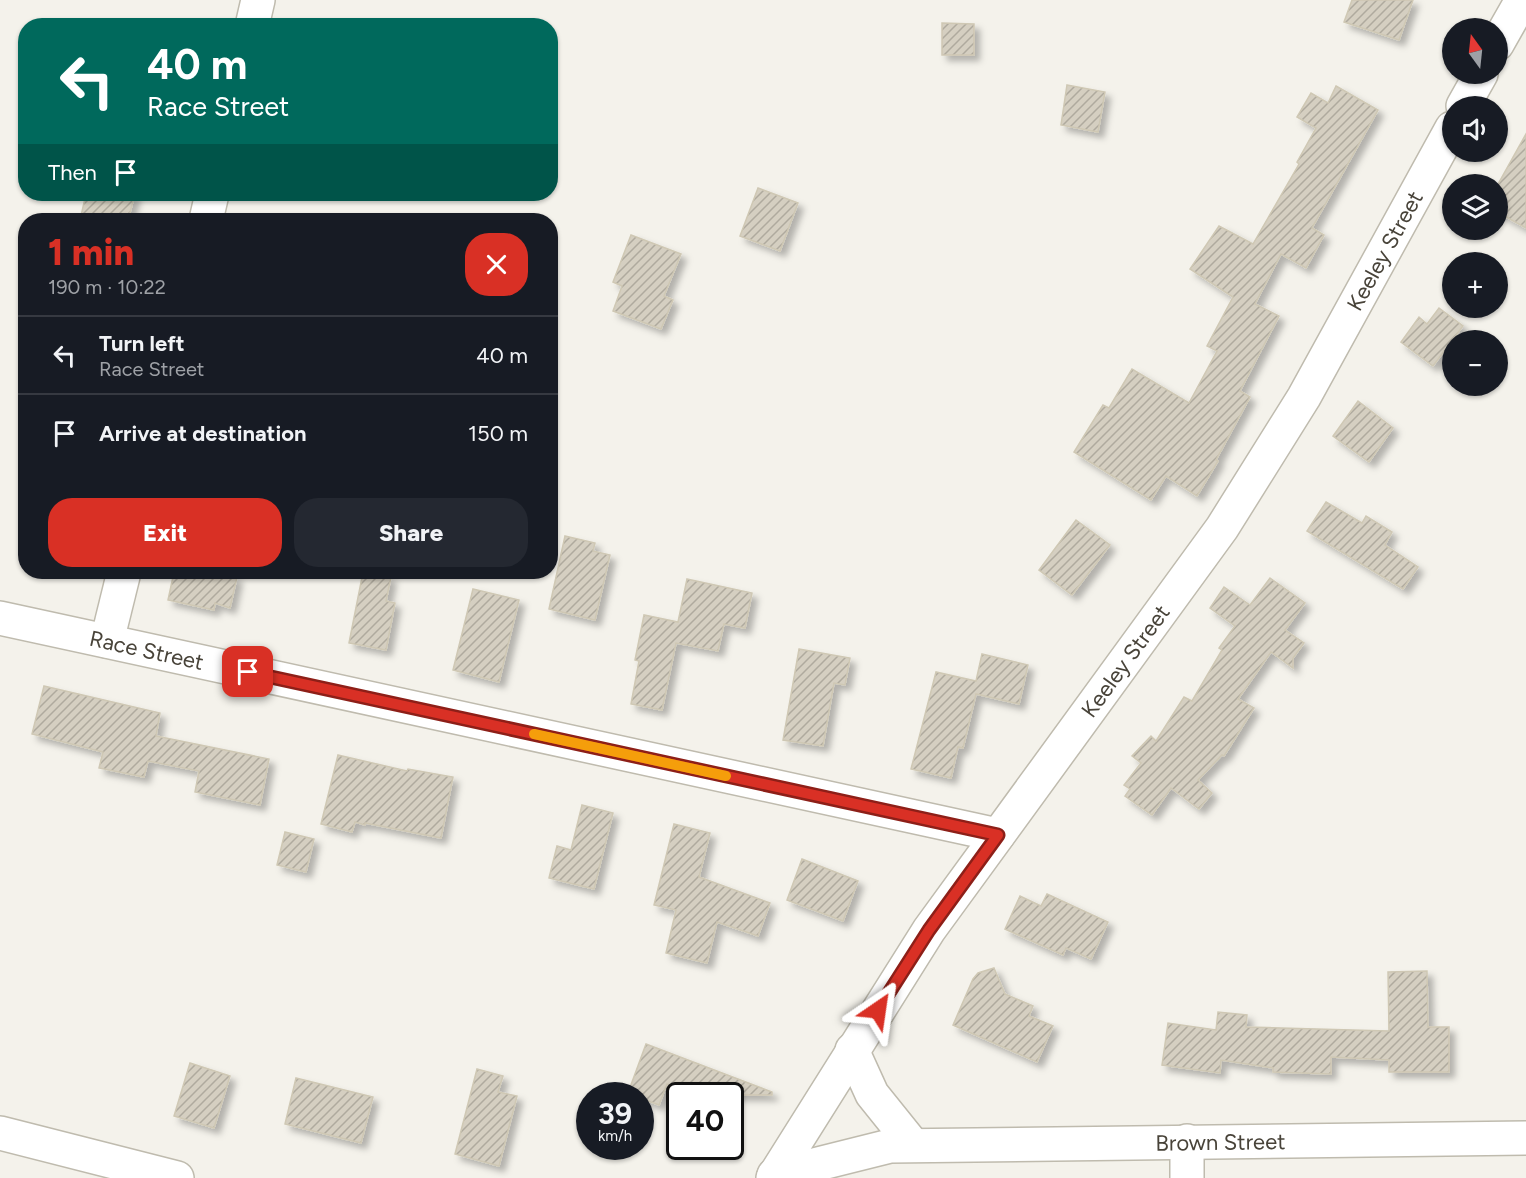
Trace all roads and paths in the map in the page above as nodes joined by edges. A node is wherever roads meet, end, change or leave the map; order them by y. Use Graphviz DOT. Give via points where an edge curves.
graph roads {
  1 [pos="258,0"];
  2 [pos="1522,0"];
  3 [pos="254,18"];
  4 [pos="1508,25"];
  5 [pos="1442,146"];
  6 [pos="122,579"];
  7 [pos="0,618"];
  8 [pos="107,641"];
  9 [pos="998,835"];
  10 [pos="852,1050"];
  11 [pos="0,1133"];
  12 [pos="1526,1138"];
  13 [pos="1187,1141"];
  14 [pos="914,1145"];
  15 [pos="773,1176"];
  16 [pos="177,1178"];
  17 [pos="1187,1178"];
  1 -- 3 [label="street"];
  2 -- 4 [label="street"];
  5 -- 9 [label="street, Keeley Street" via="1304,397 1222,528"];
  6 -- 8 [label="street"];
  7 -- 8 [label="street, Race Street"];
  8 -- 9 [label="street, Race Street"];
  9 -- 10 [label="street, Keeley Street" via="929,930"];
  10 -- 14 [label="street" via="872,1094"];
  10 -- 15 [label="street, Keeley Street"];
  11 -- 16 [label="street"];
  12 -- 13 [label="street, Brown Street"];
  13 -- 14 [label="street, Brown Street"];
  13 -- 17 [label="street"];
  14 -- 15 [label="street, Brown Street" via="890,1146"];
}
